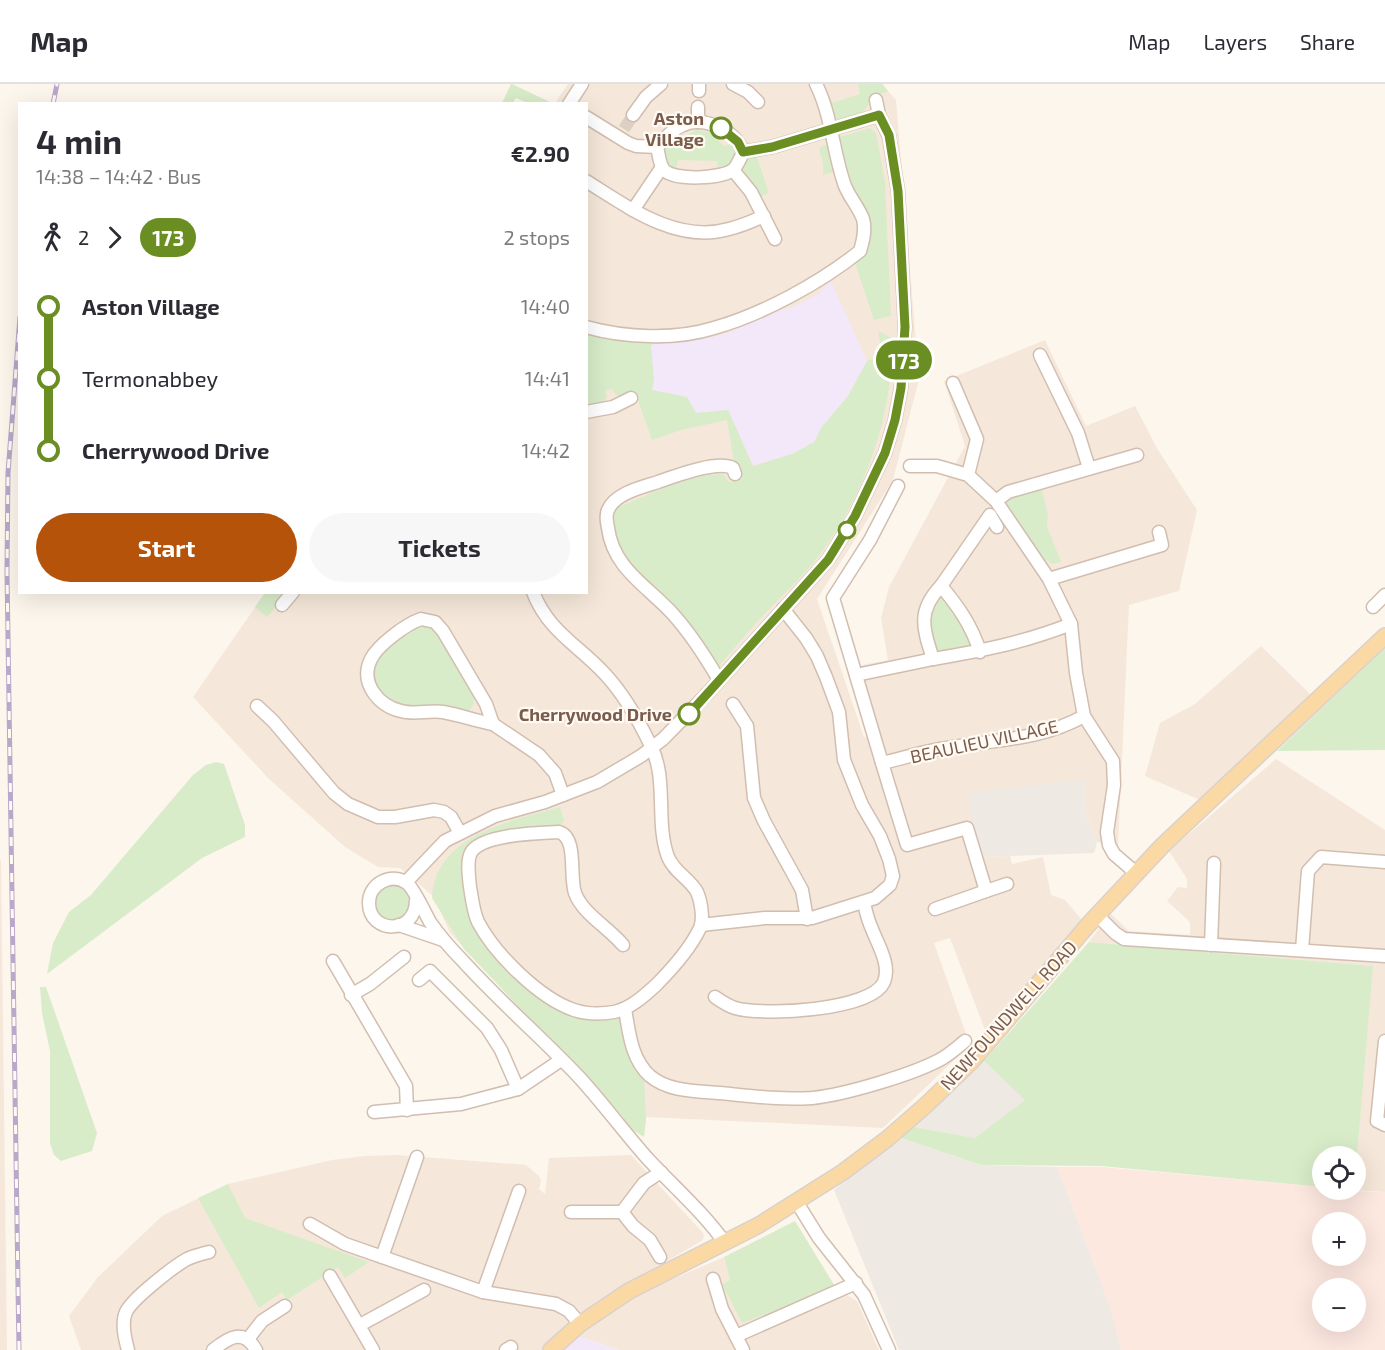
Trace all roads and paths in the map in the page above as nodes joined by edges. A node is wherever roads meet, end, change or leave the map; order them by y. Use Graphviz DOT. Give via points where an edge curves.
graph roads {
  1 [pos="582,84"];
  2 [pos="661,84"];
  3 [pos="733,84"];
  4 [pos="816,84"];
  5 [pos="876,100"];
  6 [pos="570,102"];
  7 [pos="758,102"];
  8 [pos="698,107"];
  9 [pos="633,115"];
  10 [pos="879,115"];
  11 [pos="588,118"];
  12 [pos="698,122"];
  13 [pos="832,130"];
  14 [pos="657,147"];
  15 [pos="743,152"];
  16 [pos="662,167"];
  17 [pos="733,170"];
  18 [pos="588,182"];
  19 [pos="633,210"];
  20 [pos="764,216"];
  21 [pos="775,239"];
  22 [pos="588,327"];
  23 [pos="1040,355"];
  24 [pos="953,382"];
  25 [pos="632,398"];
  26 [pos="588,412"];
  27 [pos="1137,455"];
  28 [pos="910,466"];
  29 [pos="1089,468"];
  30 [pos="735,474"];
  31 [pos="968,475"];
  32 [pos="898,486"];
  33 [pos="996,501"];
  34 [pos="997,527"];
  35 [pos="1159,532"];
  36 [pos="1049,579"];
  37 [pos="941,586"];
  38 [pos="291,594"];
  39 [pos="534,594"];
  40 [pos="1385,595"];
  41 [pos="282,605"];
  42 [pos="1373,607"];
  43 [pos="783,609"];
  44 [pos="1071,624"];
  45 [pos="1385,636"];
  46 [pos="980,651"];
  47 [pos="933,659"];
  48 [pos="856,675"];
  49 [pos="719,680"];
  50 [pos="733,704"];
  51 [pos="256,706"];
  52 [pos="1084,716"];
  53 [pos="493,724"];
  54 [pos="652,748"];
  55 [pos="882,763"];
  56 [pos="563,795"];
  57 [pos="460,833"];
  58 [pos="1385,862"];
  59 [pos="1214,863"];
  60 [pos="1136,873"];
  61 [pos="406,882"];
  62 [pos="1007,884"];
  63 [pos="986,891"];
  64 [pos="416,900"];
  65 [pos="864,903"];
  66 [pos="935,909"];
  67 [pos="1097,915"];
  68 [pos="807,919"];
  69 [pos="701,925"];
  70 [pos="399,926"];
  71 [pos="443,940"];
  72 [pos="622,945"];
  73 [pos="1210,945"];
  74 [pos="1302,950"];
  75 [pos="1385,956"];
  76 [pos="404,957"];
  77 [pos="333,960"];
  78 [pos="419,980"];
  79 [pos="351,995"];
  80 [pos="715,997"];
  81 [pos="625,1009"];
  82 [pos="965,1041"];
  83 [pos="1385,1041"];
  84 [pos="561,1060"];
  85 [pos="518,1089"];
  86 [pos="407,1110"];
  87 [pos="374,1112"];
  88 [pos="1385,1125"];
  89 [pos="417,1157"];
  90 [pos="661,1172"];
  91 [pos="519,1191"];
  92 [pos="796,1201"];
  93 [pos="571,1212"];
  94 [pos="622,1212"];
  95 [pos="310,1224"];
  96 [pos="725,1243"];
  97 [pos="209,1252"];
  98 [pos="382,1257"];
  99 [pos="660,1257"];
  100 [pos="330,1276"];
  101 [pos="713,1279"];
  102 [pos="856,1283"];
  103 [pos="424,1290"];
  104 [pos="483,1292"];
  105 [pos="285,1306"];
  106 [pos="580,1324"];
  107 [pos="360,1325"];
  108 [pos="736,1336"];
  109 [pos="248,1339"];
  110 [pos="128,1350"];
  111 [pos="213,1350"];
  112 [pos="256,1350"];
  113 [pos="373,1350"];
  114 [pos="551,1350"];
  115 [pos="743,1350"];
  116 [pos="888,1350"];
  1 -- 6 [label="street"];
  2 -- 9 [label="street"];
  3 -- 7 [label="street"];
  4 -- 13 [label="street"];
  5 -- 10 [label="street"];
  8 -- 12 [label="street"];
  10 -- 13 [label="street"];
  10 -- 43 [label="street" via="889,135 898,191 905,327 895,420 885,453 855,516 828,560"];
  11 -- 14 [label="street" via="622,133 628,143"];
  12 -- 14 [label="street" via="677,128"];
  12 -- 15 [label="street" via="712,124 729,134"];
  13 -- 15 [label="street"];
  13 -- 22 [label="street" via="845,186 862,219 864,240 860,251 796,293 712,329 657,335"];
  14 -- 16 [label="street"];
  15 -- 17 [label="street"];
  16 -- 17 [label="street" via="666,172 688,177 723,175"];
  16 -- 19 [label="street"];
  17 -- 20 [label="street"];
  18 -- 19 [label="street"];
  19 -- 20 [label="street" via="667,226 709,233"];
  20 -- 21 [label="street"];
  23 -- 29 [label="street" via="1078,433"];
  24 -- 31 [label="street" via="977,439"];
  25 -- 26 [label="street"];
  27 -- 29 [label="street"];
  28 -- 31 [label="street" via="937,466"];
  29 -- 33 [label="street" via="1008,492"];
  30 -- 49 [label="street" via="728,465 663,480 614,501 606,518 612,546 626,570 679,621"];
  31 -- 33 [label="street"];
  32 -- 48 [label="street" via="833,598"];
  33 -- 36 [label="street"];
  34 -- 37 [label="street" via="990,515"];
  35 -- 36 [label="street" via="1162,545"];
  36 -- 44 [label="street"];
  37 -- 46 [label="street" via="966,619"];
  37 -- 47 [label="street" via="929,599 924,618"];
  38 -- 41 [label="street"];
  39 -- 54 [label="street" via="556,630 612,682"];
  40 -- 42 [label="street"];
  43 -- 49 [label="street"];
  43 -- 65 [label="street" via="806,638 826,677 839,712 844,760 890,859 890,885"];
  44 -- 46 [label="street" via="1016,644"];
  44 -- 52 [label="street"];
  45 -- 60 [label="main road, NEWFOUNDWELL ROAD"];
  46 -- 47 [label="street"];
  47 -- 48 [label="street"];
  48 -- 55 [label="street"];
  49 -- 54 [label="street"];
  50 -- 68 [label="street" via="747,726 754,798 802,890"];
  51 -- 57 [label="street" via="348,804 378,817 444,812"];
  52 -- 55 [label="street, BEAULIEU VILLAGE" via="1047,732 940,749"];
  52 -- 60 [label="street" via="1113,761 1109,846"];
  53 -- 53 [label="street" via="440,712 403,712 388,706 371,689 367,677 371,659 412,622 435,622 486,704"];
  53 -- 56 [label="street" via="539,754 555,773"];
  54 -- 56 [label="street" via="597,782"];
  54 -- 69 [label="street" via="669,860 696,891"];
  55 -- 63 [label="street" via="907,845 967,828"];
  56 -- 57 [label="street" via="495,816"];
  57 -- 61 [label="street" via="445,841"];
  58 -- 74 [label="street" via="1321,857 1308,870"];
  59 -- 73 [label="street"];
  60 -- 67 [label="main road, NEWFOUNDWELL ROAD"];
  61 -- 64 [label="street"];
  61 -- 70 [label="street" via="390,878 382,881 369,896 371,914 377,921"];
  62 -- 63 [label="street"];
  63 -- 66 [label="street"];
  64 -- 70 [label="street" via="411,919"];
  64 -- 71 [label="street"];
  65 -- 68 [label="street"];
  65 -- 80 [label="street" via="885,962 884,982 874,992 803,1011 734,1008"];
  67 -- 73 [label="street" via="1124,939"];
  67 -- 92 [label="main road, NEWFOUNDWELL ROAD" via="973,1060 926,1105 843,1172"];
  68 -- 69 [label="street" via="765,918"];
  69 -- 81 [label="street" via="666,975"];
  70 -- 71 [label="street"];
  71 -- 84 [label="street"];
  72 -- 81 [label="street" via="579,901 572,885 570,845 564,833 496,838 470,853 469,880 477,920 501,953 546,995 571,1009 595,1013"];
  73 -- 74 [label="street"];
  74 -- 75 [label="street"];
  76 -- 79 [label="street"];
  77 -- 79 [label="street"];
  78 -- 85 [label="street" via="434,968 487,1028"];
  79 -- 86 [label="street" via="406,1086"];
  81 -- 82 [label="street" via="636,1057 649,1075 666,1086 707,1092 789,1099 830,1095 927,1065"];
  83 -- 88 [label="street" via="1377,1121"];
  84 -- 85 [label="street"];
  84 -- 90 [label="street"];
  85 -- 86 [label="street" via="461,1104"];
  86 -- 87 [label="street"];
  89 -- 98 [label="street"];
  90 -- 94 [label="street" via="644,1183"];
  90 -- 96 [label="street"];
  91 -- 104 [label="street"];
  92 -- 96 [label="main road, NEWFOUNDWELL ROAD"];
  92 -- 102 [label="street" via="819,1238"];
  93 -- 94 [label="street"];
  94 -- 99 [label="street" via="650,1240"];
  95 -- 98 [label="street" via="345,1244"];
  96 -- 106 [label="main road, NEWFOUNDWELL ROAD" via="660,1273"];
  97 -- 110 [label="street" via="178,1264 130,1305 124,1326"];
  98 -- 104 [label="street"];
  100 -- 107 [label="street"];
  101 -- 108 [label="street"];
  102 -- 108 [label="street"];
  102 -- 116 [label="street"];
  103 -- 107 [label="street"];
  104 -- 106 [label="street" via="556,1304"];
  105 -- 109 [label="street" via="262,1321"];
  106 -- 114 [label="main road, NEWFOUNDWELL ROAD"];
  107 -- 113 [label="street"];
  108 -- 115 [label="street"];
  109 -- 111 [label="street" via="234,1337"];
  109 -- 112 [label="street"];
}
